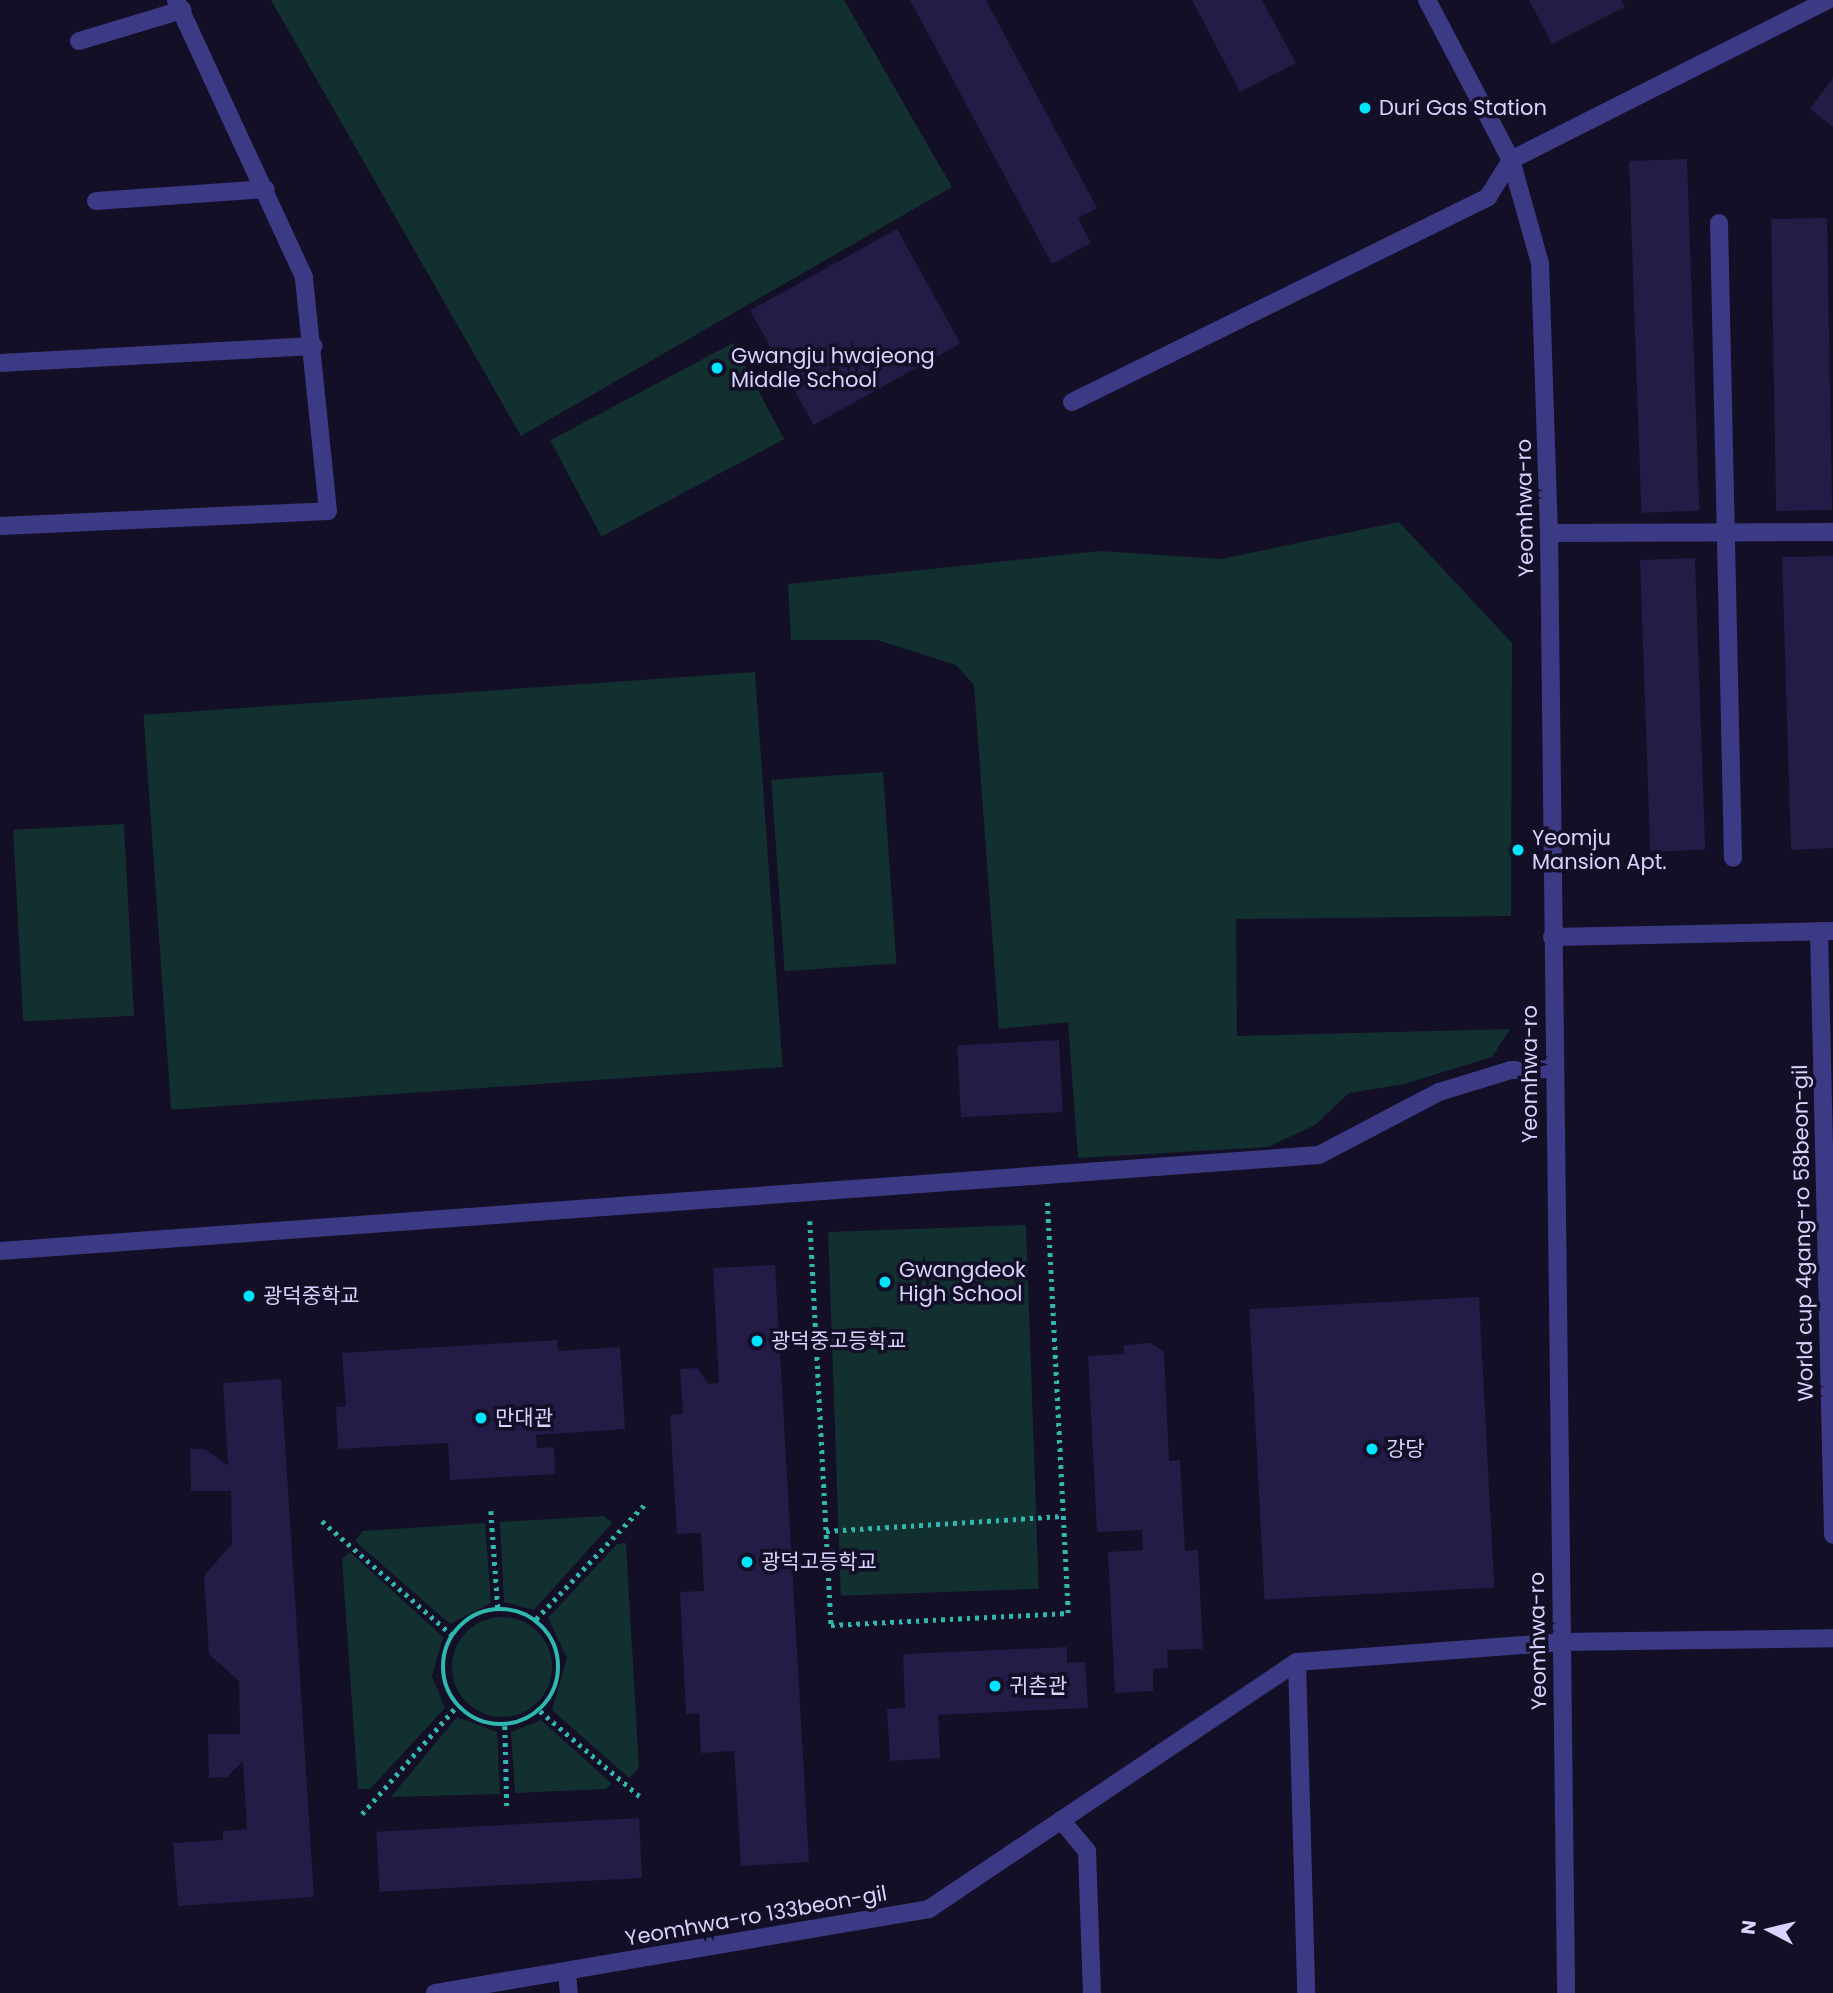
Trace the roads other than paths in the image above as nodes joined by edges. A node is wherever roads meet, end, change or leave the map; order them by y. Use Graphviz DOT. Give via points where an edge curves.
graph roads {
  1 [pos="1427,0"];
  2 [pos="1828,0"];
  3 [pos="179,5"];
  4 [pos="79,41"];
  5 [pos="1511,160"];
  6 [pos="266,189"];
  7 [pos="96,201"];
  8 [pos="1719,223"];
  9 [pos="314,346"];
  10 [pos="0,363"];
  11 [pos="1072,401"];
  12 [pos="0,526"];
  13 [pos="1833,531"];
  14 [pos="1549,533"];
  15 [pos="1724,534"];
  16 [pos="1733,858"];
  17 [pos="1826,931"];
  18 [pos="1552,937"];
  19 [pos="1552,1069"];
  20 [pos="1829,1156"];
  21 [pos="0,1251"];
  22 [pos="1831,1387"];
  23 [pos="1833,1535"];
  24 [pos="1833,1638"];
  25 [pos="1560,1642"];
  26 [pos="1297,1662"];
  27 [pos="1061,1820"];
  28 [pos="567,1972"];
  29 [pos="435,1993"];
  30 [pos="569,1993"];
  31 [pos="1091,1993"];
  32 [pos="1306,1993"];
  33 [pos="1566,1993"];
  1 -- 5 [label="street, Yeomhwa-ro"];
  2 -- 5 [label="street"];
  3 -- 4 [label="street"];
  3 -- 6 [label="street"];
  5 -- 11 [label="street" via="1488,197"];
  5 -- 14 [label="street, Yeomhwa-ro" via="1540,263"];
  6 -- 7 [label="street"];
  6 -- 9 [label="street" via="304,277"];
  8 -- 15 [label="street"];
  9 -- 10 [label="street"];
  9 -- 12 [label="street" via="328,511"];
  13 -- 15 [label="street"];
  14 -- 15 [label="street"];
  14 -- 18 [label="street, Yeomhwa-ro"];
  15 -- 16 [label="street"];
  17 -- 18 [label="street"];
  17 -- 20 [label="street, World cup 4gang-ro 58beon-gil"];
  18 -- 19 [label="street, Yeomhwa-ro"];
  19 -- 21 [label="street" via="1511,1070 1439,1092 1319,1155"];
  19 -- 25 [label="street, Yeomhwa-ro"];
  20 -- 22 [label="street, World cup 4gang-ro 58beon-gil"];
  22 -- 23 [label="street, World cup 4gang-ro 58beon-gil"];
  24 -- 25 [label="street, Yeomhwa-ro 133beon-gil"];
  25 -- 26 [label="street, Yeomhwa-ro 133beon-gil"];
  25 -- 33 [label="street, Yeomhwa-ro"];
  26 -- 27 [label="street, Yeomhwa-ro 133beon-gil"];
  26 -- 32 [label="street"];
  27 -- 28 [label="street, Yeomhwa-ro 133beon-gil" via="929,1909"];
  27 -- 31 [label="street" via="1087,1851"];
  28 -- 29 [label="street, Yeomhwa-ro 133beon-gil"];
  28 -- 30 [label="street"];
}
